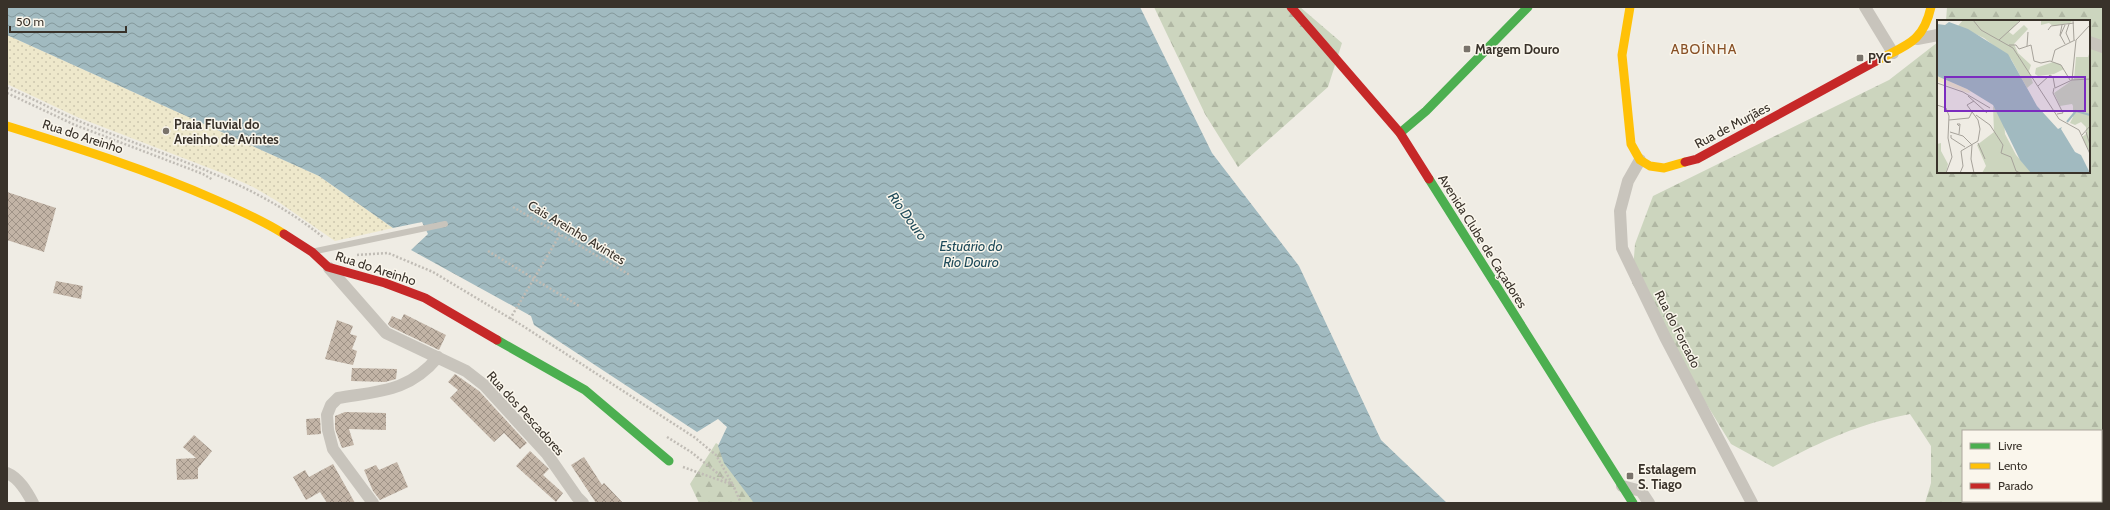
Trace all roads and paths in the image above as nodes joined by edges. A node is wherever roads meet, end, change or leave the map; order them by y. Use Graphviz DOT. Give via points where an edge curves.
graph roads {
  1 [pos="1290,7"];
  2 [pos="1528,7"];
  3 [pos="1630,7"];
  4 [pos="1864,7"];
  5 [pos="1931,7"];
  6 [pos="1937,35"];
  7 [pos="1917,39"];
  8 [pos="2090,42"];
  9 [pos="2103,47"];
  10 [pos="1893,52"];
  11 [pos="7,88"];
  12 [pos="7,126"];
  13 [pos="1400,133"];
  14 [pos="1640,160"];
  15 [pos="514,207"];
  16 [pos="445,224"];
  17 [pos="560,233"];
  18 [pos="335,247"];
  19 [pos="488,251"];
  20 [pos="312,252"];
  21 [pos="328,267"];
  22 [pos="630,276"];
  23 [pos="534,277"];
  24 [pos="579,306"];
  25 [pos="510,319"];
  26 [pos="438,357"];
  27 [pos="670,462"];
  28 [pos="7,473"];
  29 [pos="733,485"];
  30 [pos="1622,486"];
  31 [pos="33,503"];
  32 [pos="372,503"];
  33 [pos="583,503"];
  34 [pos="741,503"];
  35 [pos="1633,503"];
  36 [pos="1649,503"];
  37 [pos="1752,503"];
  1 -- 13 [label="main road, Avenida Clube de Caçadores"];
  2 -- 13 [label="main road" via="1426,111"];
  3 -- 14 [label="main road" via="1622,55 1631,144"];
  4 -- 10 [label="street"];
  5 -- 7 [label="main road" via="1928,20"];
  6 -- 7 [label="street"];
  7 -- 10 [label="main road, Rua de Murjães"];
  8 -- 9 [label="street"];
  10 -- 14 [label="main road, Rua de Murjães" via="1697,159 1664,168 1650,166"];
  11 -- 18 [label="path" via="78,121 251,190 306,224"];
  12 -- 20 [label="main road, Rua do Areinho" via="106,156 180,184 265,222"];
  13 -- 30 [label="main road, Avenida Clube de Caçadores"];
  14 -- 37 [label="street, Rua do Forcado" via="1628,181 1620,211 1622,248 1665,337"];
  15 -- 17 [label="path, Cais Areinho Avintes"];
  16 -- 18 [label="lane"];
  17 -- 22 [label="path, Cais Areinho Avintes"];
  17 -- 23 [label="path"];
  18 -- 20 [label="lane"];
  18 -- 25 [label="path" via="345,255 388,253 433,272"];
  19 -- 23 [label="path"];
  20 -- 21 [label="main road, Rua do Areinho"];
  21 -- 26 [label="street, Rua dos Pescadores" via="386,333"];
  21 -- 27 [label="main road, Rua do Areinho" via="385,283 425,298 498,339 585,390"];
  23 -- 24 [label="path"];
  23 -- 25 [label="path"];
  25 -- 29 [label="path" via="694,437 716,455"];
  26 -- 32 [label="street" via="428,369 412,380 366,395 338,398 331,405 327,415 333,449"];
  26 -- 33 [label="street, Rua dos Pescadores" via="466,370 484,385 547,454"];
  27 -- 29 [label="path"];
  28 -- 31 [label="street" via="24,487"];
  29 -- 34 [label="path"];
  30 -- 35 [label="main road, Avenida Clube de Caçadores"];
  30 -- 36 [label="street" via="1641,490"];
}
